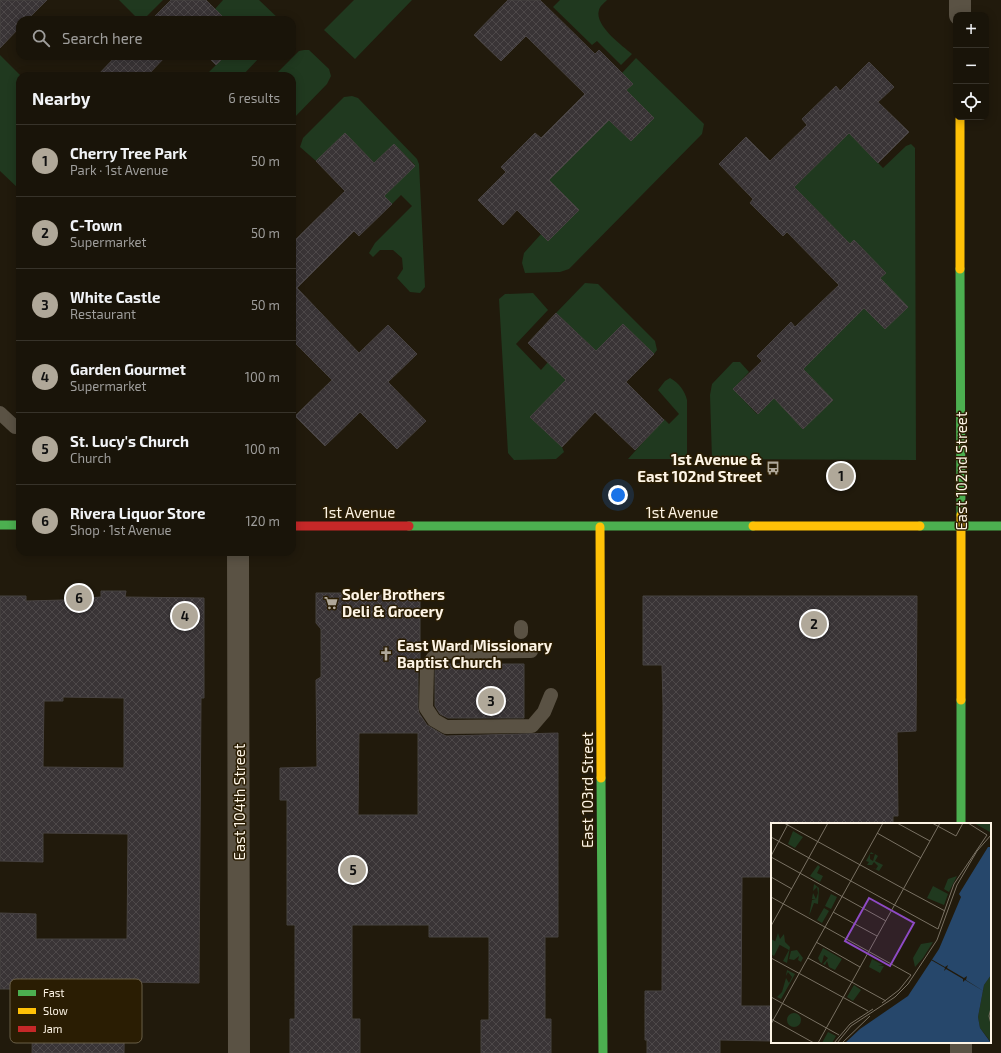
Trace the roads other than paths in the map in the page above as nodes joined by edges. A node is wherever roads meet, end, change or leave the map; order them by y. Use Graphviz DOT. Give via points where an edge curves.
graph roads {
  1 [pos="960,0"];
  2 [pos="960,12"];
  3 [pos="960,120"];
  4 [pos="0,413"];
  5 [pos="14,427"];
  6 [pos="0,525"];
  7 [pos="16,525"];
  8 [pos="296,526"];
  9 [pos="961,526"];
  10 [pos="1001,526"];
  11 [pos="600,527"];
  12 [pos="238,556"];
  13 [pos="531,651"];
  14 [pos="551,695"];
  15 [pos="961,823"];
  16 [pos="239,1053"];
  17 [pos="603,1053"];
  1 -- 2 [label="street"];
  3 -- 9 [label="street, East 102nd Street"];
  4 -- 5 [label="lane"];
  6 -- 7 [label="street"];
  8 -- 11 [label="street, 1st Avenue"];
  9 -- 10 [label="street, 1st Avenue"];
  9 -- 11 [label="street, 1st Avenue"];
  9 -- 15 [label="street, East 102nd Street"];
  11 -- 17 [label="street, East 103rd Street"];
  12 -- 16 [label="street, East 104th Street"];
  13 -- 14 [label="lane" via="442,652 433,658 427,667 426,708 434,720 446,727 532,726 544,712"];
}
